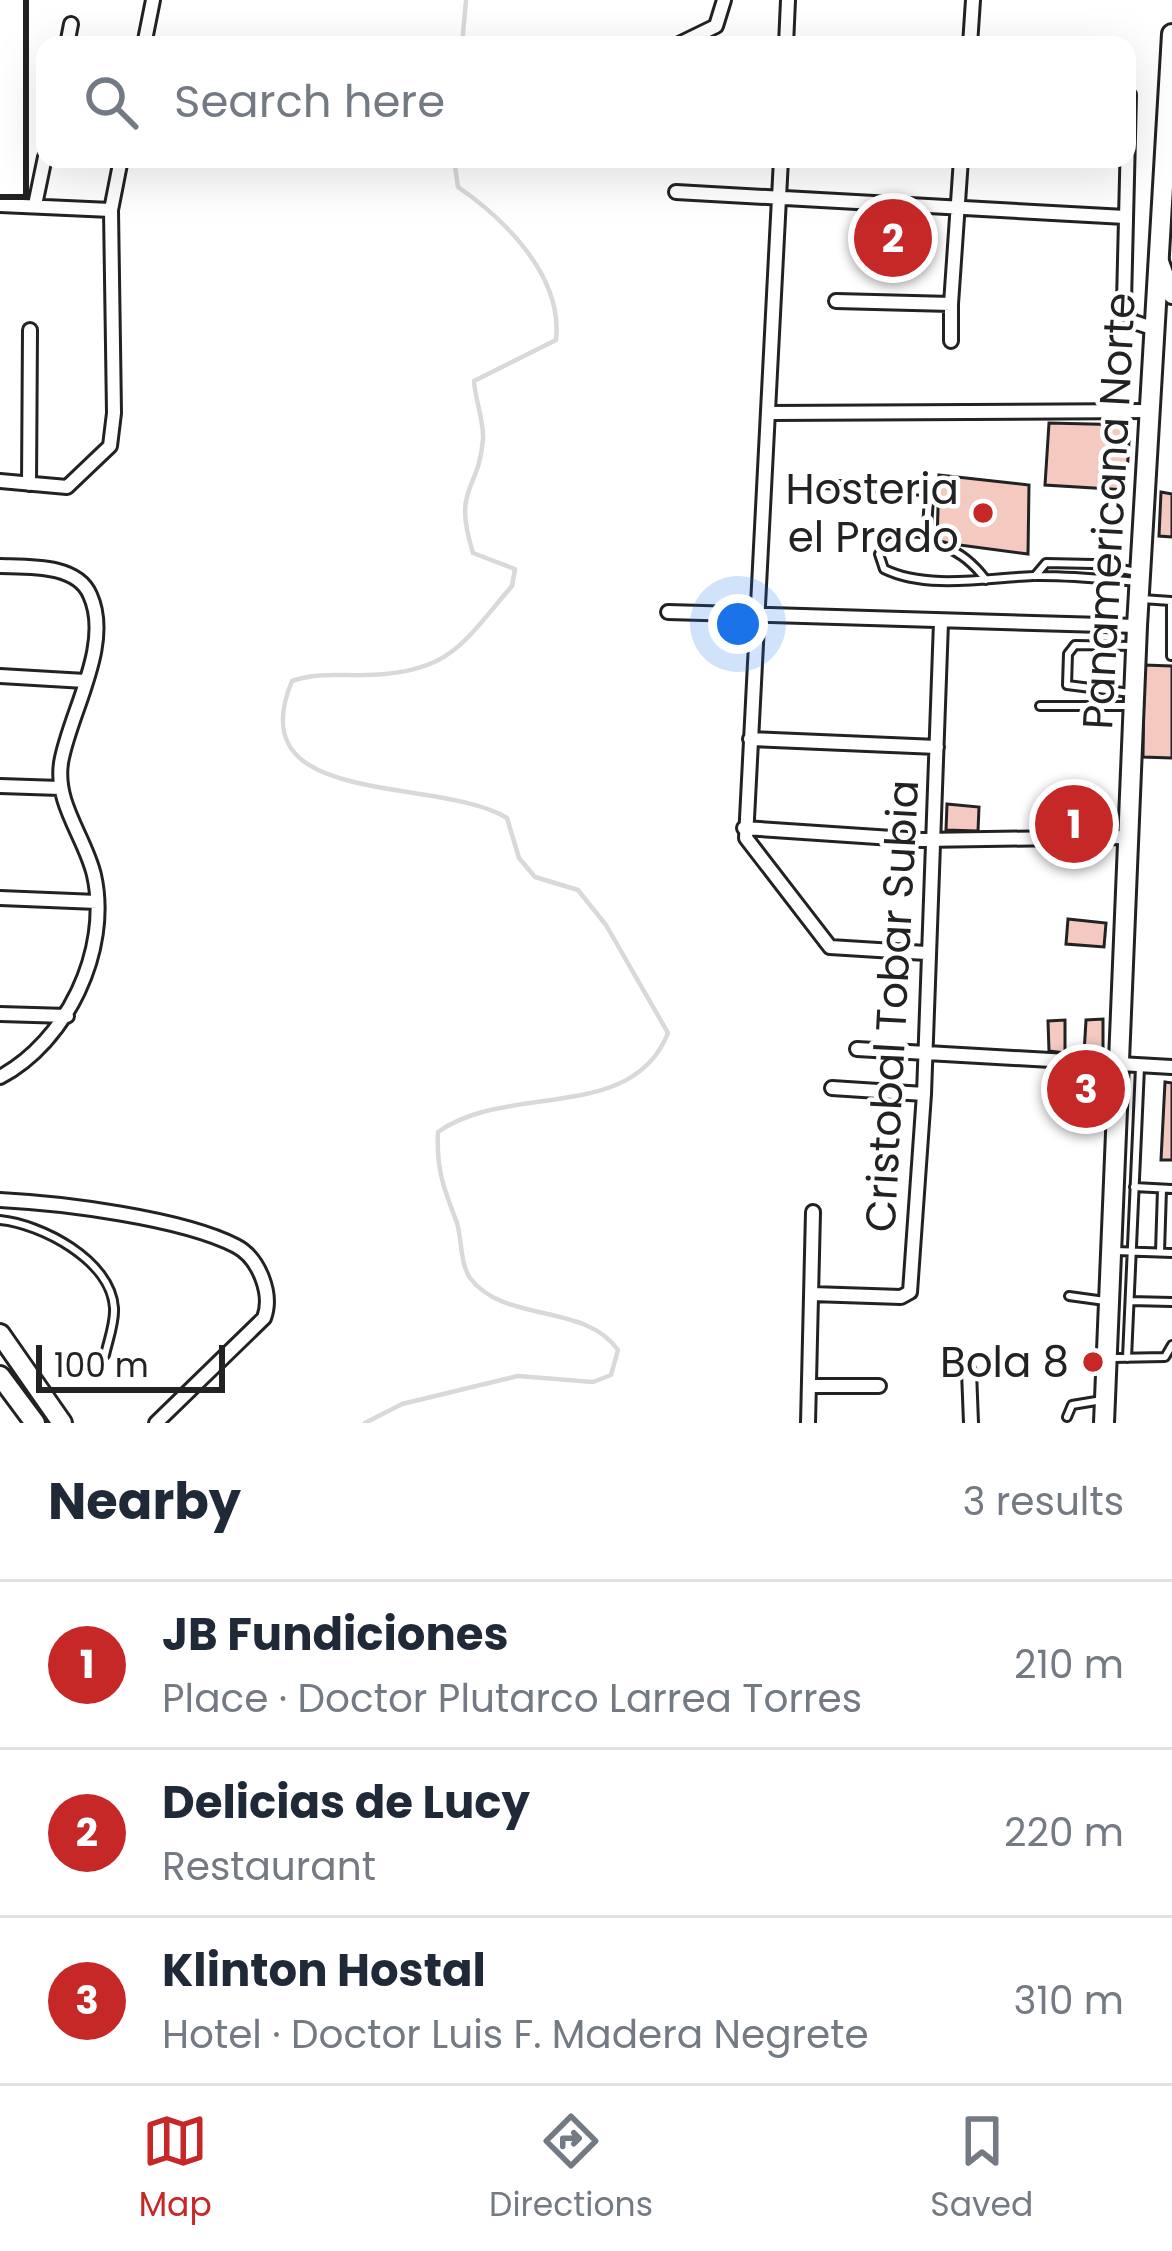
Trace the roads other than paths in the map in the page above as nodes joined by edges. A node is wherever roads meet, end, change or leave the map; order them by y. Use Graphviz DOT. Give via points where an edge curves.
graph roads {
  1 [pos="153,0"];
  2 [pos="724,0"];
  3 [pos="788,0"];
  4 [pos="973,0"];
  5 [pos="71,24"];
  6 [pos="1172,34"];
  7 [pos="69,36"];
  8 [pos="146,36"];
  9 [pos="695,36"];
  10 [pos="786,36"];
  11 [pos="971,36"];
  12 [pos="43,168"];
  13 [pos="119,168"];
  14 [pos="781,168"];
  15 [pos="960,168"];
  16 [pos="1127,168"];
  17 [pos="676,192"];
  18 [pos="779,201"];
  19 [pos="0,205"];
  20 [pos="35,205"];
  21 [pos="111,210"];
  22 [pos="957,210"];
  23 [pos="1125,217"];
  24 [pos="1165,254"];
  25 [pos="1172,295"];
  26 [pos="836,301"];
  27 [pos="951,304"];
  28 [pos="1155,329"];
  29 [pos="30,330"];
  30 [pos="951,341"];
  31 [pos="1150,411"];
  32 [pos="770,413"];
  33 [pos="0,481"];
  34 [pos="29,484"];
  35 [pos="824,484"];
  36 [pos="926,540"];
  37 [pos="0,566"];
  38 [pos="1035,576"];
  39 [pos="986,580"];
  40 [pos="1140,585"];
  41 [pos="668,612"];
  42 [pos="759,616"];
  43 [pos="941,622"];
  44 [pos="1136,636"];
  45 [pos="1171,656"];
  46 [pos="0,676"];
  47 [pos="85,681"];
  48 [pos="1134,699"];
  49 [pos="1040,706"];
  50 [pos="749,739"];
  51 [pos="938,747"];
  52 [pos="0,786"];
  53 [pos="60,788"];
  54 [pos="744,828"];
  55 [pos="1130,837"];
  56 [pos="934,840"];
  57 [pos="0,898"];
  58 [pos="97,902"];
  59 [pos="926,952"];
  60 [pos="0,1013"];
  61 [pos="67,1016"];
  62 [pos="857,1049"];
  63 [pos="925,1054"];
  64 [pos="1117,1064"];
  65 [pos="1141,1065"];
  66 [pos="1172,1066"];
  67 [pos="0,1077"];
  68 [pos="832,1088"];
  69 [pos="924,1094"];
  70 [pos="1134,1187"];
  71 [pos="1167,1189"];
  72 [pos="0,1200"];
  73 [pos="813,1212"];
  74 [pos="0,1220"];
  75 [pos="1110,1250"];
  76 [pos="1131,1251"];
  77 [pos="1160,1252"];
  78 [pos="1172,1252"];
  79 [pos="812,1294"];
  80 [pos="1070,1296"];
  81 [pos="1130,1300"];
  82 [pos="1109,1302"];
  83 [pos="1172,1302"];
  84 [pos="0,1334"];
  85 [pos="1172,1345"];
  86 [pos="105,1355"];
  87 [pos="1117,1358"];
  88 [pos="969,1371"];
  89 [pos="0,1376"];
  90 [pos="808,1386"];
  91 [pos="879,1386"];
  92 [pos="1105,1400"];
  93 [pos="1067,1417"];
  94 [pos="35,1423"];
  95 [pos="62,1423"];
  96 [pos="156,1423"];
  97 [pos="808,1423"];
  98 [pos="971,1423"];
  99 [pos="1104,1423"];
  1 -- 8 [label="street"];
  2 -- 9 [label="street" via="716,26"];
  3 -- 10 [label="street"];
  4 -- 11 [label="street"];
  5 -- 7 [label="street"];
  6 -- 24 [label="highway, Panamericana Norte"];
  12 -- 20 [label="street"];
  13 -- 21 [label="street"];
  14 -- 18 [label="street"];
  15 -- 22 [label="street"];
  16 -- 23 [label="street"];
  17 -- 18 [label="street"];
  18 -- 22 [label="street"];
  18 -- 32 [label="street"];
  19 -- 20 [label="street"];
  20 -- 21 [label="street"];
  21 -- 34 [label="street" via="110,446 67,487"];
  22 -- 23 [label="street"];
  22 -- 27 [label="street"];
  23 -- 28 [label="street" via="1126,314"];
  24 -- 25 [label="main road"];
  24 -- 28 [label="highway, Panamericana Norte"];
  26 -- 27 [label="street"];
  27 -- 30 [label="street"];
  28 -- 31 [label="highway, Panamericana Norte"];
  29 -- 34 [label="street"];
  31 -- 32 [label="street"];
  31 -- 40 [label="highway, Panamericana Norte"];
  32 -- 42 [label="street"];
  33 -- 34 [label="street"];
  35 -- 36 [label="lane" via="923,491"];
  36 -- 39 [label="lane" via="960,552"];
  36 -- 39 [label="lane" via="891,542 879,563 902,577"];
  37 -- 47 [label="street" via="70,574 89,590 95,611"];
  38 -- 39 [label="lane"];
  38 -- 40 [label="lane"];
  38 -- 40 [label="lane" via="1046,563 1094,564"];
  40 -- 44 [label="highway, Panamericana Norte"];
  40 -- 45 [label="lane" via="1171,601"];
  41 -- 42 [label="street"];
  42 -- 43 [label="street"];
  42 -- 50 [label="street"];
  43 -- 44 [label="street"];
  43 -- 51 [label="street, Cristobal Tobar Subia"];
  44 -- 48 [label="highway, Panamericana Norte"];
  44 -- 48 [label="lane" via="1075,645 1066,685"];
  46 -- 47 [label="street"];
  47 -- 53 [label="street"];
  48 -- 49 [label="lane"];
  48 -- 55 [label="highway, Panamericana Norte"];
  50 -- 51 [label="street"];
  50 -- 54 [label="street"];
  51 -- 56 [label="street, Cristobal Tobar Subia"];
  52 -- 53 [label="street"];
  53 -- 58 [label="street"];
  54 -- 56 [label="street"];
  54 -- 59 [label="street" via="751,849 830,947"];
  55 -- 56 [label="street"];
  55 -- 64 [label="highway, Panamericana Norte"];
  56 -- 59 [label="street, Cristobal Tobar Subia"];
  57 -- 58 [label="street"];
  58 -- 61 [label="street" via="86,968"];
  59 -- 63 [label="street, Cristobal Tobar Subia"];
  60 -- 61 [label="street"];
  61 -- 67 [label="street" via="35,1056"];
  62 -- 63 [label="street"];
  63 -- 64 [label="street"];
  63 -- 69 [label="street, Cristobal Tobar Subia"];
  64 -- 65 [label="street"];
  64 -- 75 [label="highway, Panamericana Norte"];
  65 -- 66 [label="street"];
  65 -- 70 [label="lane"];
  68 -- 69 [label="street"];
  69 -- 79 [label="street, Cristobal Tobar Subia" via="910,1292"];
  70 -- 71 [label="lane"];
  70 -- 76 [label="lane"];
  71 -- 77 [label="lane"];
  72 -- 96 [label="street" via="193,1233 234,1245 254,1264 267,1293 264,1318"];
  73 -- 79 [label="street, Cristobal Tobar Subia"];
  74 -- 86 [label="lane" via="52,1233 101,1280 114,1310"];
  75 -- 76 [label="lane"];
  75 -- 82 [label="highway, Panamericana Norte"];
  76 -- 77 [label="lane"];
  76 -- 81 [label="lane"];
  77 -- 78 [label="lane"];
  79 -- 90 [label="street, Cristobal Tobar Subia"];
  80 -- 82 [label="lane"];
  81 -- 83 [label="lane"];
  81 -- 87 [label="lane"];
  82 -- 87 [label="highway, Panamericana Norte"];
  84 -- 95 [label="highway"];
  85 -- 87 [label="lane" via="1165,1358"];
  87 -- 92 [label="highway, Panamericana Norte"];
  88 -- 98 [label="street"];
  89 -- 94 [label="highway"];
  90 -- 91 [label="street"];
  90 -- 97 [label="street, Cristobal Tobar Subia"];
  92 -- 93 [label="lane" via="1079,1402"];
  92 -- 99 [label="highway, Panamericana Norte"];
}
